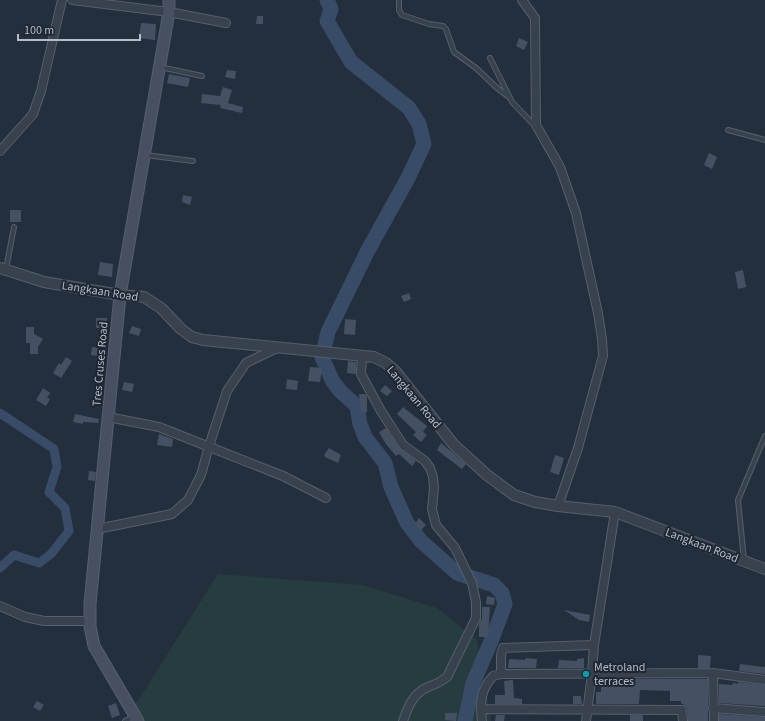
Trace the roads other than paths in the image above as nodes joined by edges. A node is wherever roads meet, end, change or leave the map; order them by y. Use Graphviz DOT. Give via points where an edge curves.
graph roads {
  1 [pos="62,0"];
  2 [pos="72,0"];
  3 [pos="169,0"];
  4 [pos="399,0"];
  5 [pos="522,0"];
  6 [pos="169,12"];
  7 [pos="226,23"];
  8 [pos="490,58"];
  9 [pos="160,67"];
  10 [pos="202,76"];
  11 [pos="509,97"];
  12 [pos="536,125"];
  13 [pos="728,130"];
  14 [pos="765,140"];
  15 [pos="0,152"];
  16 [pos="145,155"];
  17 [pos="193,161"];
  18 [pos="14,227"];
  19 [pos="3,269"];
  20 [pos="120,295"];
  21 [pos="276,348"];
  22 [pos="362,356"];
  23 [pos="108,416"];
  24 [pos="765,436"];
  25 [pos="209,446"];
  26 [pos="326,498"];
  27 [pos="558,506"];
  28 [pos="615,512"];
  29 [pos="97,529"];
  30 [pos="744,560"];
  31 [pos="765,569"];
  32 [pos="0,606"];
  33 [pos="90,622"];
  34 [pos="594,645"];
  35 [pos="713,673"];
  36 [pos="500,674"];
  37 [pos="592,674"];
  38 [pos="765,680"];
  39 [pos="713,708"];
  40 [pos="481,709"];
  41 [pos="588,711"];
  42 [pos="765,712"];
  43 [pos="136,718"];
  44 [pos="125,721"];
  45 [pos="403,721"];
  46 [pos="482,721"];
  47 [pos="586,721"];
  48 [pos="683,721"];
  49 [pos="714,721"];
  1 -- 15 [label="street" via="41,91 33,114"];
  2 -- 6 [label="street"];
  3 -- 6 [label="main road, Tres Cruses Road"];
  4 -- 11 [label="lane" via="402,15 443,26 454,52"];
  5 -- 12 [label="street" via="534,18"];
  6 -- 7 [label="street"];
  6 -- 9 [label="main road, Tres Cruses Road"];
  8 -- 11 [label="lane"];
  9 -- 10 [label="lane"];
  9 -- 16 [label="main road, Tres Cruses Road"];
  11 -- 12 [label="lane"];
  12 -- 27 [label="street" via="560,166 576,214 598,313 603,356 578,448"];
  13 -- 14 [label="lane"];
  16 -- 17 [label="lane"];
  16 -- 20 [label="main road, Tres Cruses Road"];
  18 -- 19 [label="lane"];
  19 -- 20 [label="street, Langkaan Road" via="44,282"];
  20 -- 21 [label="street, Langkaan Road" via="144,297 161,308 192,337"];
  20 -- 23 [label="main road, Tres Cruses Road"];
  21 -- 22 [label="street, Langkaan Road"];
  21 -- 25 [label="street" via="246,363 235,379 227,391"];
  22 -- 27 [label="street, Langkaan Road" via="374,357 396,372 454,445 487,475 514,495"];
  22 -- 45 [label="street" via="361,374 381,411 403,445 425,461 430,468 434,488 432,509 436,525 462,560 472,582 476,602 476,618 447,677 441,683 418,693"];
  23 -- 25 [label="street" via="159,427"];
  23 -- 29 [label="main road, Tres Cruses Road"];
  24 -- 30 [label="lane" via="738,500"];
  25 -- 26 [label="street" via="283,476"];
  25 -- 29 [label="street" via="201,475 188,500 172,514"];
  27 -- 28 [label="street, Langkaan Road"];
  28 -- 30 [label="street, Langkaan Road"];
  28 -- 34 [label="street"];
  29 -- 33 [label="main road, Tres Cruses Road"];
  30 -- 31 [label="street, Langkaan Road"];
  32 -- 33 [label="street" via="25,617 44,621"];
  33 -- 43 [label="main road, Tres Cruses Road" via="94,646"];
  34 -- 36 [label="street" via="503,648"];
  34 -- 37 [label="street"];
  35 -- 37 [label="street"];
  35 -- 38 [label="street"];
  35 -- 39 [label="street"];
  36 -- 37 [label="street"];
  36 -- 40 [label="street" via="493,676 482,691"];
  37 -- 41 [label="street"];
  39 -- 42 [label="street"];
  39 -- 49 [label="street"];
  40 -- 41 [label="street"];
  40 -- 46 [label="street"];
  41 -- 47 [label="street"];
  41 -- 48 [label="street" via="682,710"];
  43 -- 44 [label="lane"];
}
